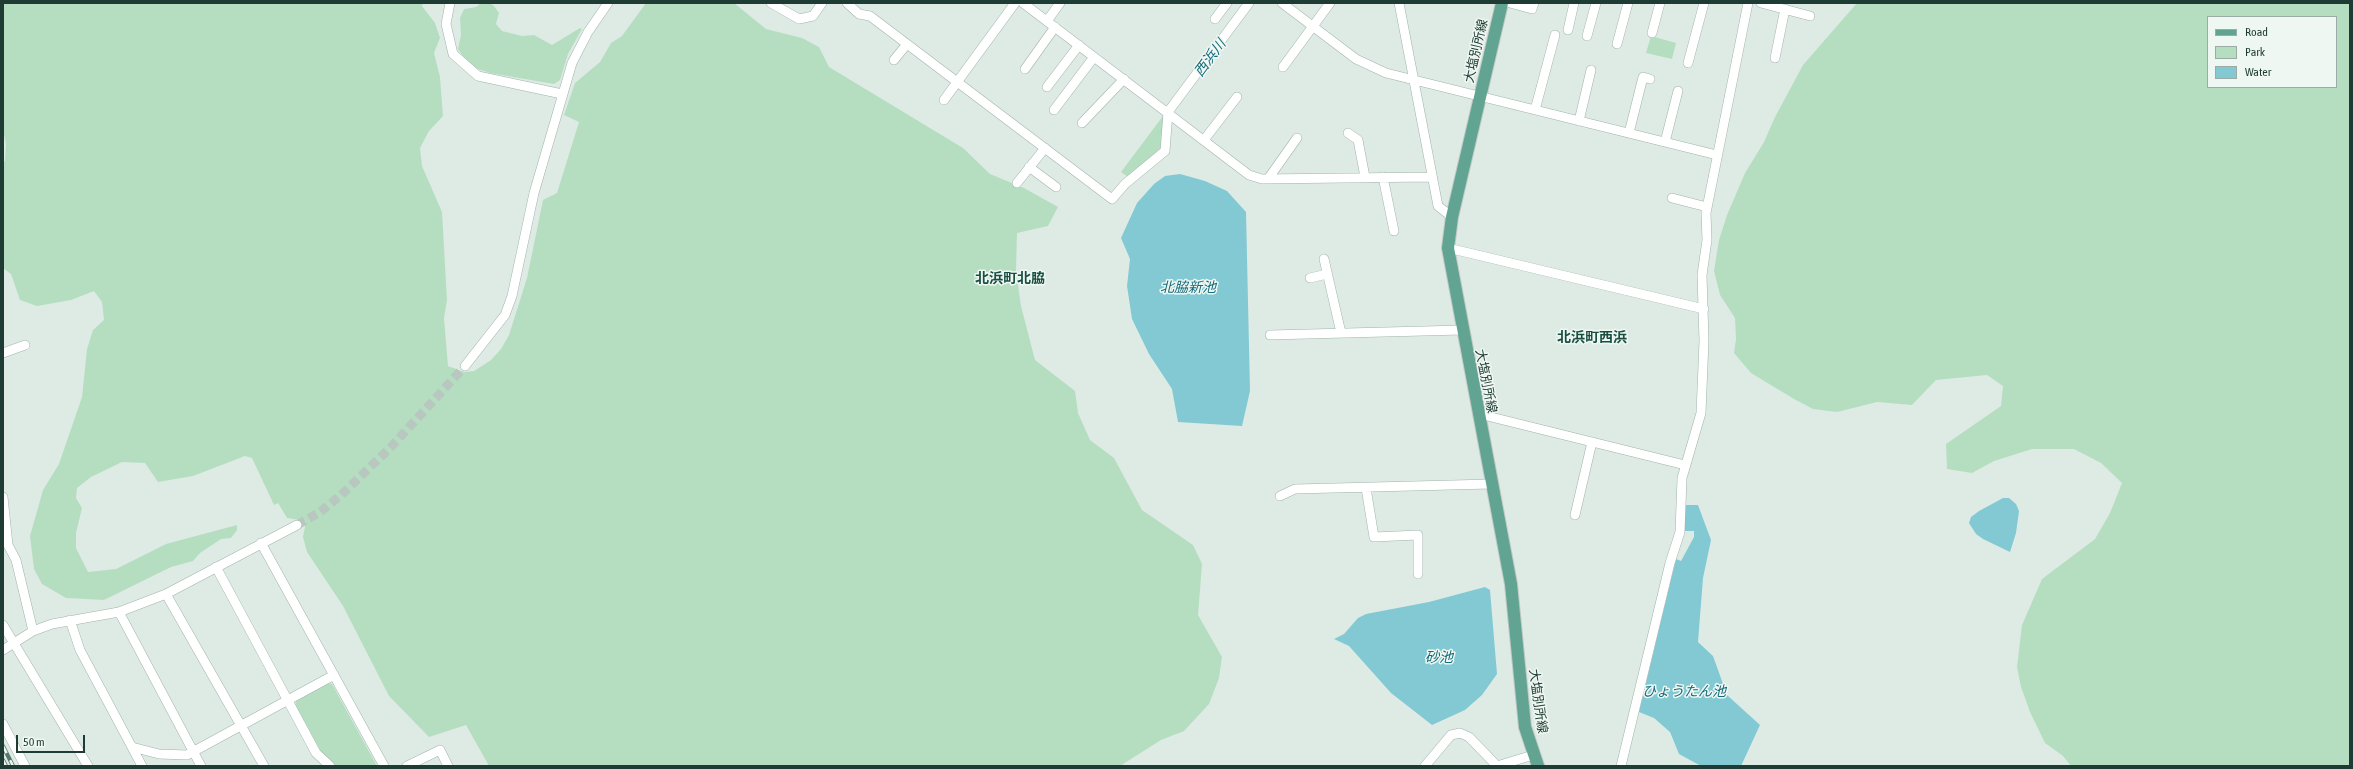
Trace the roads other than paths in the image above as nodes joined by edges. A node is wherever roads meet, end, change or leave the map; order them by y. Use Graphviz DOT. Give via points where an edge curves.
graph roads {
  1 [pos="450,3"];
  2 [pos="608,3"];
  3 [pos="771,3"];
  4 [pos="822,3"];
  5 [pos="847,3"];
  6 [pos="1015,3"];
  7 [pos="1023,3"];
  8 [pos="1060,3"];
  9 [pos="1227,3"];
  10 [pos="1249,3"];
  11 [pos="1282,3"];
  12 [pos="1330,3"];
  13 [pos="1399,3"];
  14 [pos="1502,3"];
  15 [pos="1510,3"];
  16 [pos="1534,3"];
  17 [pos="1574,3"];
  18 [pos="1596,3"];
  19 [pos="1628,3"];
  20 [pos="1660,3"];
  21 [pos="1704,3"];
  22 [pos="1748,3"];
  23 [pos="1761,3"];
  24 [pos="1797,7"];
  25 [pos="1786,9"];
  26 [pos="1810,16"];
  27 [pos="1215,19"];
  28 [pos="1047,21"];
  29 [pos="1055,27"];
  30 [pos="1313,27"];
  31 [pos="1568,30"];
  32 [pos="1652,33"];
  33 [pos="1555,35"];
  34 [pos="1587,36"];
  35 [pos="907,44"];
  36 [pos="1617,44"];
  37 [pos="1079,45"];
  38 [pos="1094,57"];
  39 [pos="1775,58"];
  40 [pos="894,60"];
  41 [pos="1688,63"];
  42 [pos="1283,68"];
  43 [pos="1025,69"];
  44 [pos="1591,70"];
  45 [pos="1124,79"];
  46 [pos="1650,79"];
  47 [pos="1414,81"];
  48 [pos="958,82"];
  49 [pos="1047,87"];
  50 [pos="1678,91"];
  51 [pos="562,94"];
  52 [pos="1238,97"];
  53 [pos="1479,97"];
  54 [pos="944,100"];
  55 [pos="1054,110"];
  56 [pos="1535,110"];
  57 [pos="1168,112"];
  58 [pos="1579,121"];
  59 [pos="1082,123"];
  60 [pos="1348,133"];
  61 [pos="1629,133"];
  62 [pos="1297,138"];
  63 [pos="1204,140"];
  64 [pos="1665,142"];
  65 [pos="1045,148"];
  66 [pos="1717,155"];
  67 [pos="1029,167"];
  68 [pos="1365,177"];
  69 [pos="1383,177"];
  70 [pos="1431,177"];
  71 [pos="1268,179"];
  72 [pos="1017,183"];
  73 [pos="1056,186"];
  74 [pos="1672,198"];
  75 [pos="1707,207"];
  76 [pos="1452,217"];
  77 [pos="1394,231"];
  78 [pos="1448,248"];
  79 [pos="1324,259"];
  80 [pos="1330,276"];
  81 [pos="1310,278"];
  82 [pos="1704,309"];
  83 [pos="1462,330"];
  84 [pos="1340,333"];
  85 [pos="1270,335"];
  86 [pos="25,345"];
  87 [pos="3,353"];
  88 [pos="465,366"];
  89 [pos="1479,414"];
  90 [pos="1592,442"];
  91 [pos="1685,465"];
  92 [pos="1492,484"];
  93 [pos="1366,488"];
  94 [pos="1280,496"];
  95 [pos="3,497"];
  96 [pos="1575,515"];
  97 [pos="297,526"];
  98 [pos="261,543"];
  99 [pos="216,567"];
  100 [pos="1418,574"];
  101 [pos="166,594"];
  102 [pos="120,612"];
  103 [pos="70,620"];
  104 [pos="3,625"];
  105 [pos="33,631"];
  106 [pos="14,643"];
  107 [pos="3,650"];
  108 [pos="334,675"];
  109 [pos="287,699"];
  110 [pos="3,724"];
  111 [pos="239,724"];
  112 [pos="132,747"];
  113 [pos="192,752"];
  114 [pos="1536,761"];
  115 [pos="25,766"];
  116 [pos="88,766"];
  117 [pos="142,766"];
  118 [pos="201,766"];
  119 [pos="264,766"];
  120 [pos="330,766"];
  121 [pos="384,766"];
  122 [pos="407,766"];
  123 [pos="448,766"];
  124 [pos="1425,766"];
  125 [pos="1621,766"];
  1 -- 51 [label="street" via="446,24 453,54 478,76"];
  2 -- 51 [label="street" via="579,48"];
  3 -- 4 [label="street" via="799,19 813,16"];
  5 -- 35 [label="street" via="859,14 870,16"];
  6 -- 48 [label="street"];
  7 -- 28 [label="street"];
  8 -- 28 [label="street"];
  9 -- 27 [label="street"];
  10 -- 57 [label="street"];
  11 -- 30 [label="street"];
  12 -- 30 [label="street"];
  13 -- 47 [label="street"];
  14 -- 53 [label="main road, 大塩別所線"];
  15 -- 16 [label="street" via="1532,9"];
  17 -- 31 [label="street"];
  18 -- 34 [label="street"];
  19 -- 36 [label="street"];
  20 -- 32 [label="street"];
  21 -- 41 [label="street"];
  22 -- 66 [label="street"];
  23 -- 25 [label="street"];
  24 -- 25 [label="street"];
  24 -- 26 [label="street"];
  25 -- 39 [label="street"];
  28 -- 29 [label="street"];
  29 -- 37 [label="street"];
  29 -- 43 [label="street"];
  30 -- 42 [label="street"];
  30 -- 47 [label="street" via="1364,63"];
  33 -- 56 [label="street"];
  35 -- 40 [label="street"];
  35 -- 48 [label="street"];
  37 -- 38 [label="street"];
  37 -- 49 [label="street"];
  38 -- 45 [label="street"];
  38 -- 55 [label="street"];
  44 -- 58 [label="street"];
  45 -- 57 [label="street"];
  45 -- 59 [label="street"];
  46 -- 61 [label="street" via="1643,77"];
  47 -- 53 [label="street"];
  47 -- 70 [label="street"];
  48 -- 54 [label="street"];
  48 -- 65 [label="street"];
  50 -- 64 [label="street"];
  51 -- 88 [label="street" via="534,193 512,296 505,315"];
  52 -- 63 [label="street"];
  53 -- 56 [label="street"];
  53 -- 76 [label="main road, 大塩別所線"];
  56 -- 58 [label="street"];
  57 -- 63 [label="street"];
  57 -- 65 [label="street" via="1166,151 1125,184 1112,199"];
  58 -- 61 [label="street"];
  60 -- 68 [label="street" via="1358,140"];
  61 -- 64 [label="street"];
  62 -- 71 [label="street"];
  63 -- 71 [label="street" via="1249,175"];
  64 -- 66 [label="street"];
  65 -- 67 [label="street"];
  66 -- 75 [label="street"];
  67 -- 72 [label="street"];
  67 -- 73 [label="street"];
  68 -- 69 [label="street"];
  68 -- 71 [label="street"];
  69 -- 70 [label="street"];
  69 -- 77 [label="street"];
  70 -- 76 [label="street" via="1438,206"];
  74 -- 75 [label="street"];
  75 -- 82 [label="street" via="1707,240 1702,275"];
  76 -- 78 [label="main road, 大塩別所線"];
  78 -- 82 [label="street"];
  78 -- 83 [label="main road, 大塩別所線"];
  79 -- 80 [label="street"];
  80 -- 81 [label="street"];
  80 -- 84 [label="street"];
  82 -- 91 [label="street" via="1701,413"];
  83 -- 84 [label="street"];
  83 -- 89 [label="main road, 大塩別所線"];
  84 -- 85 [label="street"];
  86 -- 87 [label="street"];
  89 -- 90 [label="street"];
  89 -- 92 [label="main road, 大塩別所線"];
  90 -- 91 [label="street"];
  90 -- 96 [label="street"];
  91 -- 125 [label="street" via="1680,494 1680,532 1670,563"];
  92 -- 93 [label="street"];
  92 -- 114 [label="main road, 大塩別所線" via="1511,584 1525,727"];
  93 -- 94 [label="street" via="1295,489"];
  93 -- 100 [label="street" via="1374,537 1418,535"];
  95 -- 105 [label="street" via="8,545 16,560"];
  97 -- 98 [label="street"];
  98 -- 99 [label="street"];
  98 -- 108 [label="street"];
  99 -- 101 [label="street"];
  99 -- 109 [label="street"];
  101 -- 102 [label="street"];
  101 -- 111 [label="street"];
  102 -- 103 [label="street"];
  102 -- 113 [label="street"];
  103 -- 105 [label="street"];
  103 -- 112 [label="street" via="80,650"];
  104 -- 106 [label="street"];
  105 -- 106 [label="street"];
  106 -- 107 [label="street"];
  106 -- 116 [label="street"];
  108 -- 109 [label="street"];
  108 -- 121 [label="street"];
  109 -- 111 [label="street"];
  109 -- 120 [label="street" via="316,752"];
  110 -- 115 [label="street"];
  111 -- 113 [label="street"];
  111 -- 119 [label="street"];
  112 -- 113 [label="street" via="159,754 187,755"];
  112 -- 117 [label="street"];
  113 -- 118 [label="street"];
  114 -- 124 [label="street" via="1497,766 1469,737 1460,733 1451,735"];
  122 -- 123 [label="street" via="440,750"];
}
